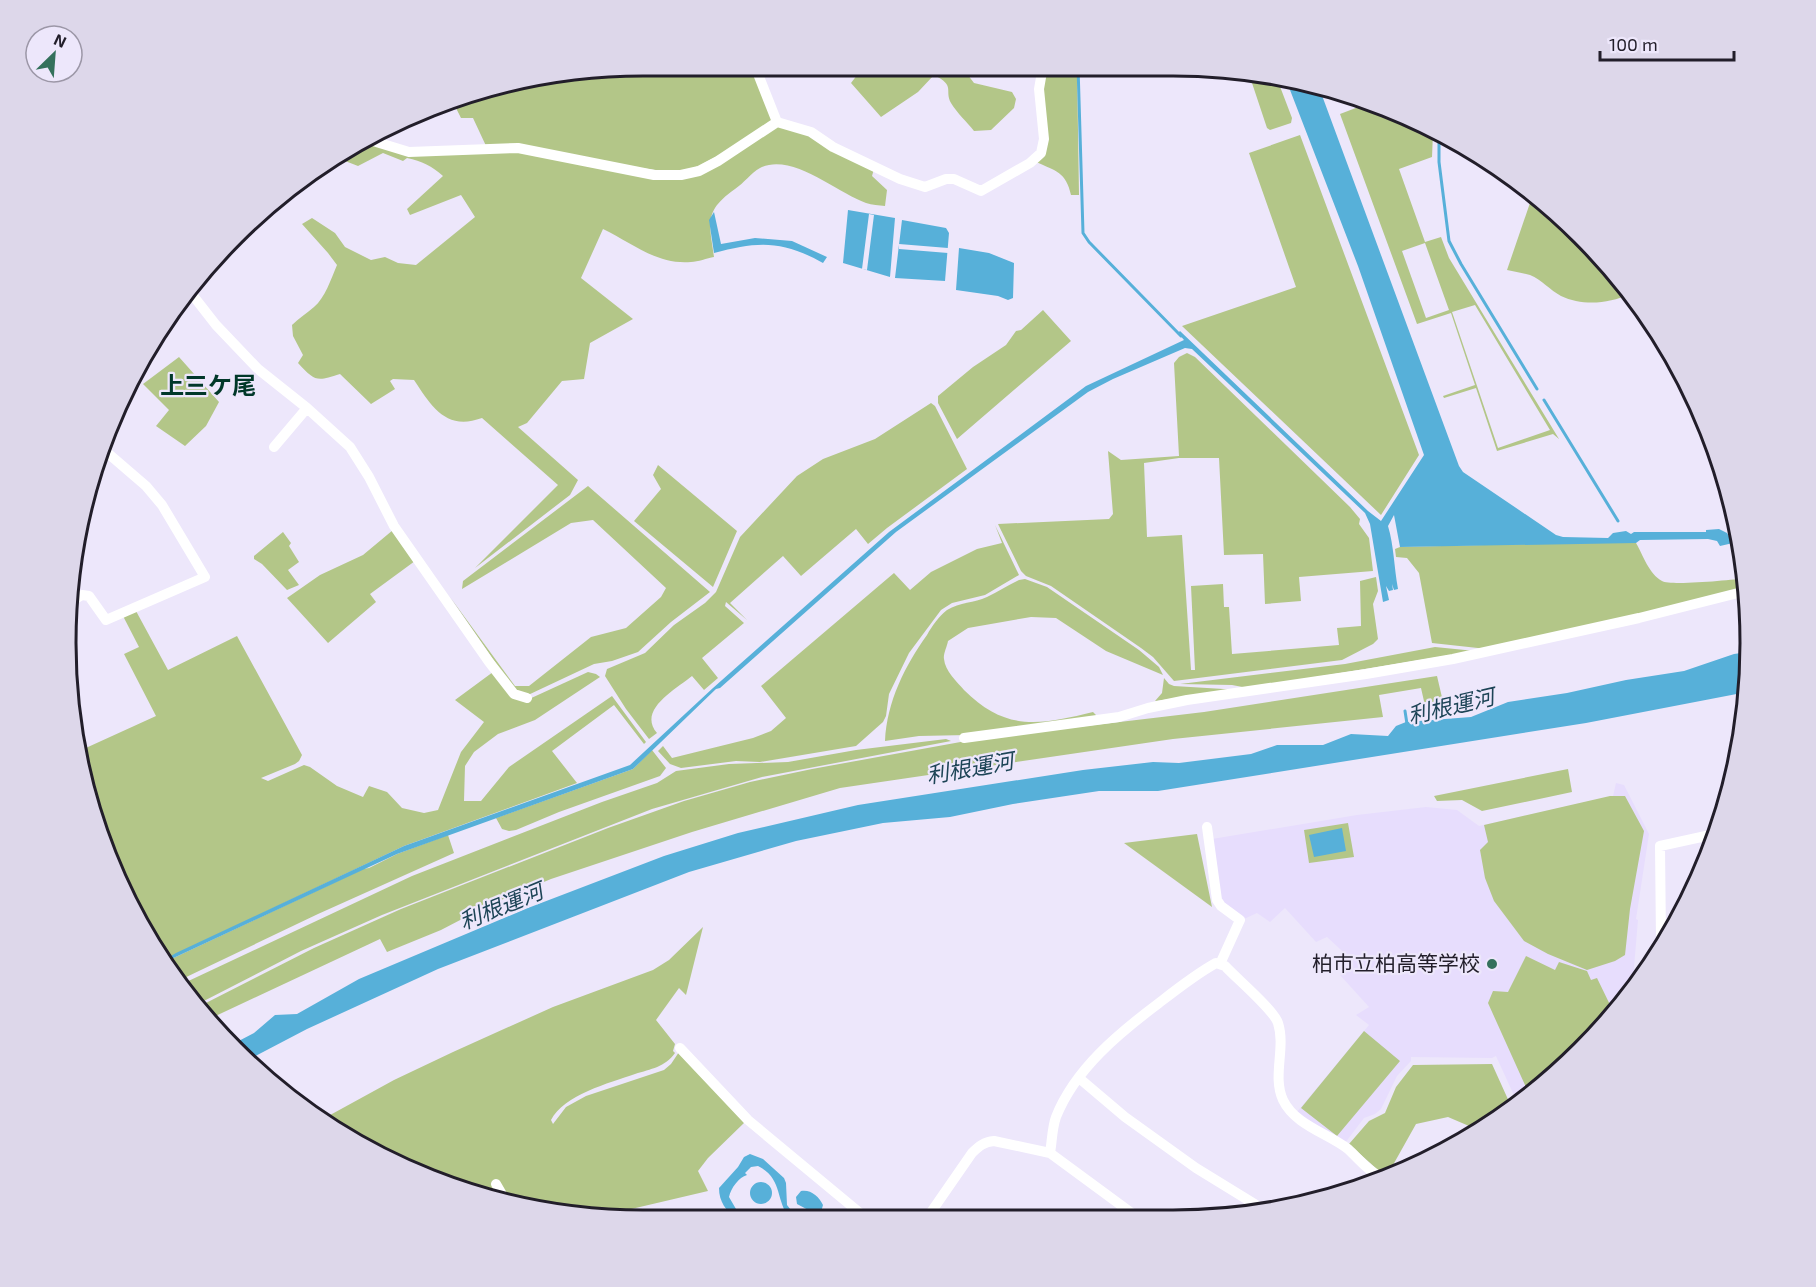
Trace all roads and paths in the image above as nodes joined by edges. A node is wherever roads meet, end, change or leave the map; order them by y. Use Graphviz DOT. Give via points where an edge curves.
graph roads {
  1 [pos="759,76"];
  2 [pos="1041,76"];
  3 [pos="777,122"];
  4 [pos="378,143"];
  5 [pos="194,298"];
  6 [pos="307,408"];
  7 [pos="274,447"];
  8 [pos="109,455"];
  9 [pos="1737,593"];
  10 [pos="79,598"];
  11 [pos="528,698"];
  12 [pos="964,738"];
  13 [pos="1207,827"];
  14 [pos="1705,836"];
  15 [pos="1663,929"];
  16 [pos="1220,964"];
  17 [pos="680,1048"];
  18 [pos="1079,1078"];
  19 [pos="1050,1154"];
  20 [pos="1373,1173"];
  21 [pos="496,1184"];
  22 [pos="501,1192"];
  23 [pos="1257,1204"];
  24 [pos="856,1210"];
  25 [pos="933,1210"];
  26 [pos="1127,1210"];
  1 -- 3 [label="street"];
  2 -- 3 [label="street" via="1041,153 1030,164 981,191 954,179 946,178 925,187 900,179 811,132"];
  3 -- 4 [label="street" via="718,161 681,175 654,175 518,148 429,153 409,152"];
  5 -- 6 [label="street" via="258,369"];
  6 -- 7 [label="street"];
  6 -- 11 [label="street" via="350,447 394,526 489,662 514,694"];
  8 -- 10 [label="street" via="146,486 162,506 205,577 106,620 89,596"];
  9 -- 12 [label="street" via="1453,659 1187,700 1119,717"];
  13 -- 16 [label="street" via="1217,900 1240,920"];
  14 -- 15 [label="street" via="1660,846"];
  16 -- 18 [label="street" via="1208,967 1130,1025"];
  16 -- 20 [label="street" via="1278,1020 1280,1088 1286,1106 1299,1119 1348,1150"];
  17 -- 24 [label="street" via="748,1120"];
  18 -- 19 [label="street" via="1055,1121"];
  18 -- 23 [label="street" via="1196,1168"];
  19 -- 25 [label="street" via="987,1142 972,1153"];
  19 -- 26 [label="street"];
  21 -- 22 [label="street"];
}
